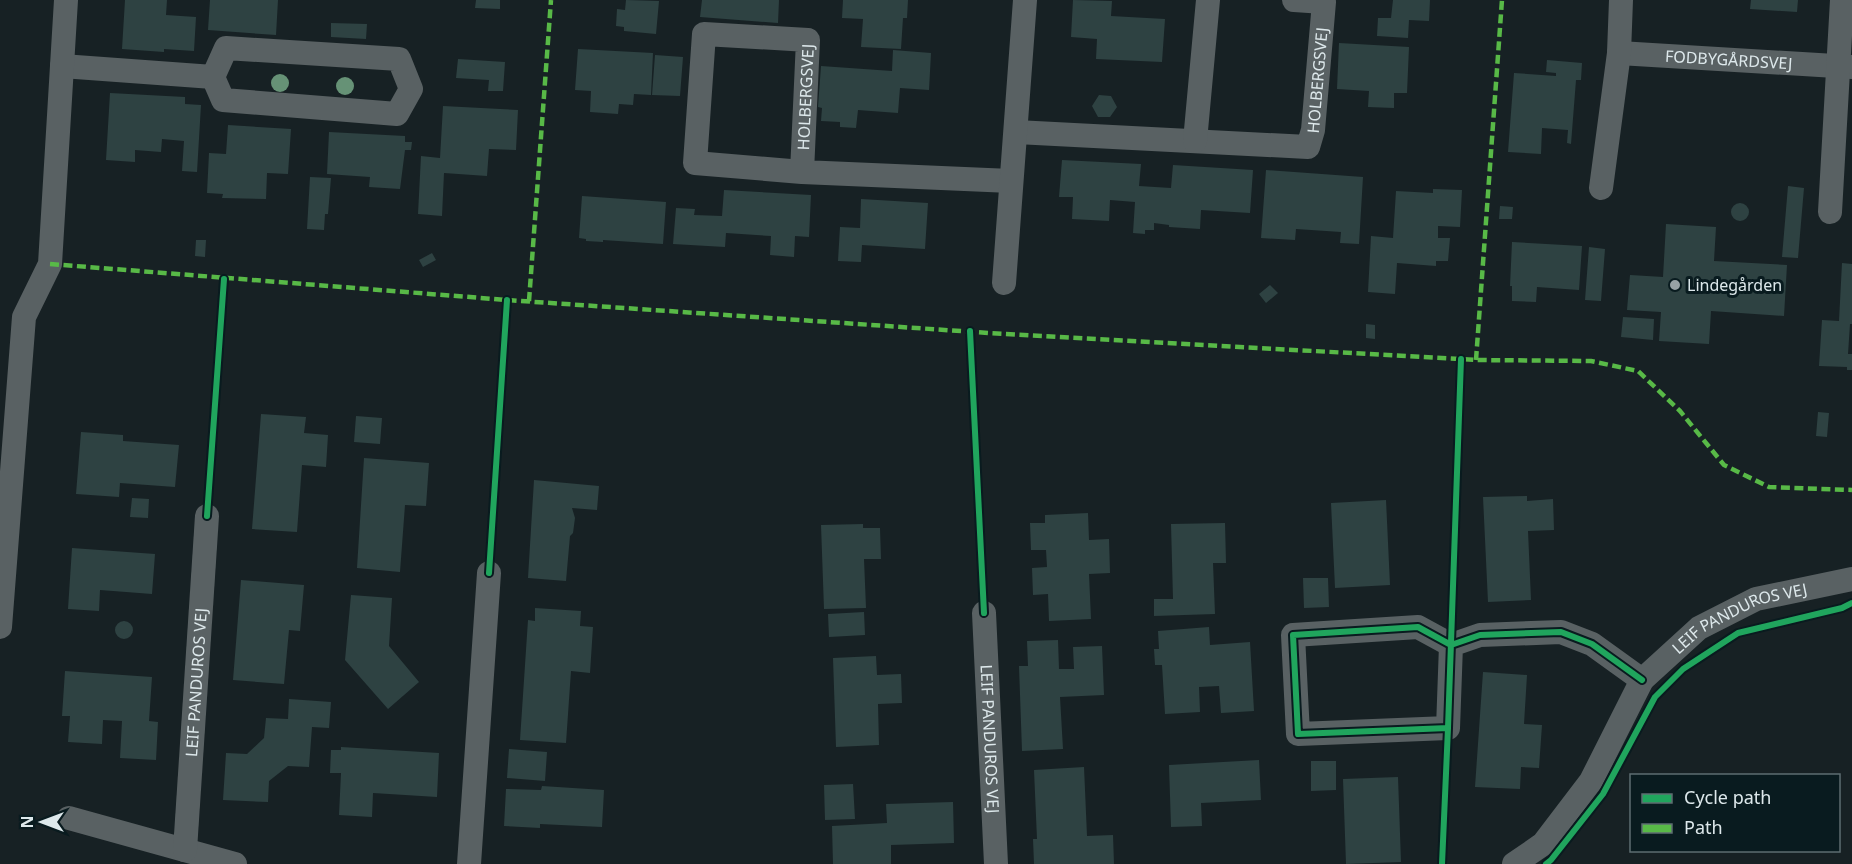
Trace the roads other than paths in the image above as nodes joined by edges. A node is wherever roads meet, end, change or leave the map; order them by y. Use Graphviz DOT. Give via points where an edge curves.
graph roads {
  1 [pos="66,0"];
  2 [pos="1025,0"];
  3 [pos="1208,0"];
  4 [pos="1294,0"];
  5 [pos="1621,0"];
  6 [pos="1842,0"];
  7 [pos="1619,53"];
  8 [pos="62,66"];
  9 [pos="1845,66"];
  10 [pos="213,77"];
  11 [pos="1016,132"];
  12 [pos="1195,141"];
  13 [pos="802,172"];
  14 [pos="1011,181"];
  15 [pos="1600,188"];
  16 [pos="1830,212"];
  17 [pos="1004,283"];
  18 [pos="207,516"];
  19 [pos="4,535"];
  20 [pos="489,573"];
  21 [pos="1852,579"];
  22 [pos="984,614"];
  23 [pos="0,627"];
  24 [pos="1451,645"];
  25 [pos="1642,680"];
  26 [pos="69,818"];
  27 [pos="185,850"];
  28 [pos="235,864"];
  29 [pos="469,864"];
  30 [pos="996,864"];
  31 [pos="1514,864"];
  1 -- 8 [label="street"];
  2 -- 11 [label="street"];
  3 -- 12 [label="street"];
  4 -- 12 [label="street, HOLBERGSVEJ" via="1324,2 1308,147"];
  5 -- 7 [label="street"];
  6 -- 9 [label="street"];
  7 -- 9 [label="street, FODBYGÅRDSVEJ"];
  7 -- 15 [label="street"];
  8 -- 10 [label="street"];
  8 -- 19 [label="street" via="50,264 24,316"];
  9 -- 16 [label="street"];
  10 -- 10 [label="street" via="223,100 397,114 411,88 399,59 226,48"];
  11 -- 12 [label="street, HOLBERGSVEJ"];
  11 -- 14 [label="street"];
  13 -- 13 [label="street, HOLBERGSVEJ" via="808,40 704,34 695,163"];
  13 -- 14 [label="street, HOLBERGSVEJ"];
  14 -- 17 [label="street"];
  18 -- 27 [label="street, LEIF PANDUROS VEJ"];
  19 -- 23 [label="street"];
  20 -- 29 [label="street"];
  21 -- 25 [label="street, LEIF PANDUROS VEJ" via="1756,599 1700,628"];
  22 -- 30 [label="street, LEIF PANDUROS VEJ"];
  24 -- 24 [label="street" via="1418,627 1293,635 1298,734 1448,728"];
  24 -- 25 [label="street" via="1480,635 1561,632 1592,644"];
  25 -- 31 [label="street, LEIF PANDUROS VEJ" via="1591,781 1543,844"];
  26 -- 27 [label="street"];
  27 -- 28 [label="street"];
}
